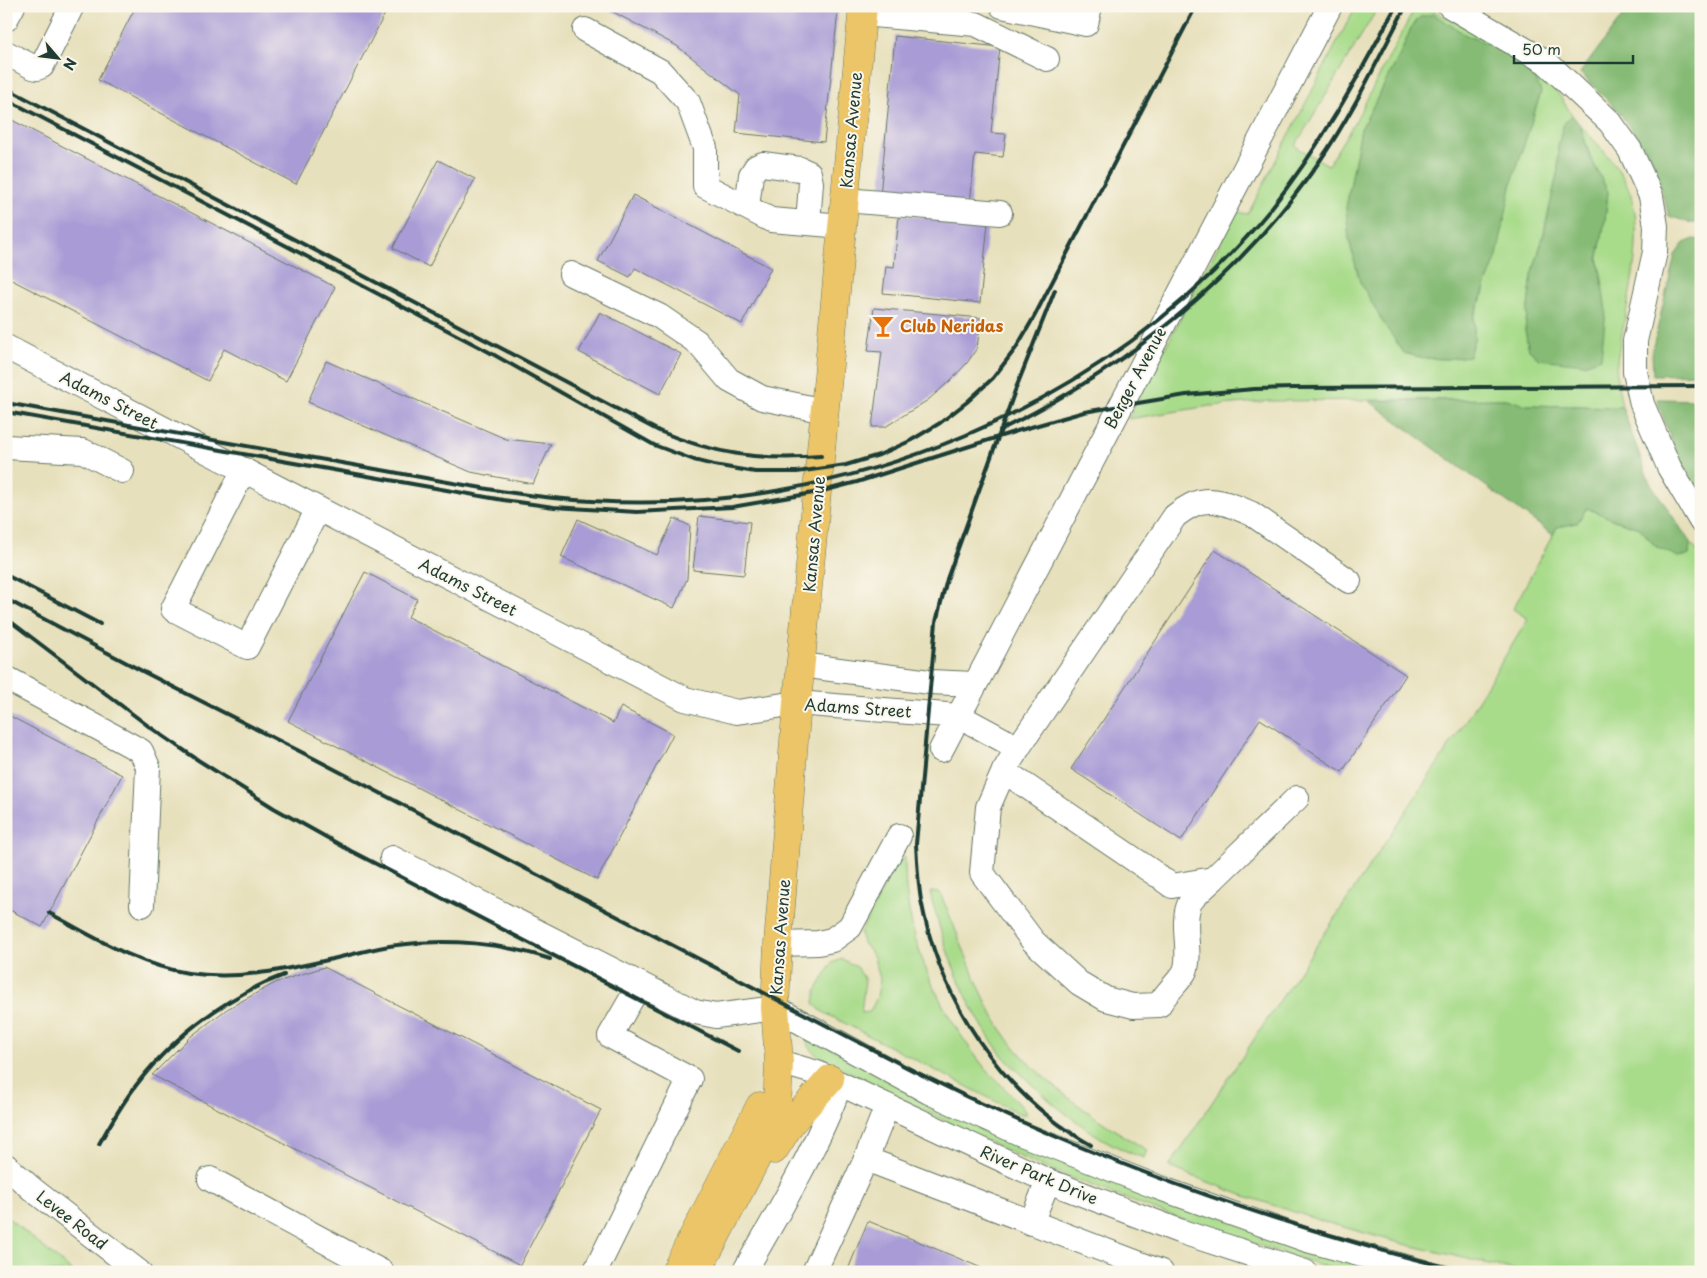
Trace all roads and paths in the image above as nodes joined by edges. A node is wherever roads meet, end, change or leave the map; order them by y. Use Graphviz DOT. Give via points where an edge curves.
graph roads {
  1 [pos="13,6"];
  2 [pos="72,6"];
  3 [pos="1002,6"];
  4 [pos="1090,6"];
  5 [pos="1330,6"];
  6 [pos="1450,6"];
  7 [pos="863,10"];
  8 [pos="6,19"];
  9 [pos="585,30"];
  10 [pos="6,53"];
  11 [pos="1047,59"];
  12 [pos="747,207"];
  13 [pos="844,213"];
  14 [pos="1000,213"];
  15 [pos="808,223"];
  16 [pos="571,274"];
  17 [pos="6,347"];
  18 [pos="825,411"];
  19 [pos="6,448"];
  20 [pos="244,470"];
  21 [pos="122,471"];
  22 [pos="318,509"];
  23 [pos="1701,521"];
  24 [pos="1348,581"];
  25 [pos="801,666"];
  26 [pos="6,678"];
  27 [pos="975,684"];
  28 [pos="797,703"];
  29 [pos="959,716"];
  30 [pos="1018,748"];
  31 [pos="941,750"];
  32 [pos="1004,771"];
  33 [pos="1296,798"];
  34 [pos="899,836"];
  35 [pos="392,858"];
  36 [pos="1213,879"];
  37 [pos="142,905"];
  38 [pos="778,944"];
  39 [pos="640,984"];
  40 [pos="775,1008"];
  41 [pos="780,1062"];
  42 [pos="835,1082"];
  43 [pos="887,1106"];
  44 [pos="866,1159"];
  45 [pos="6,1166"];
  46 [pos="210,1179"];
  47 [pos="1048,1181"];
  48 [pos="1031,1223"];
  49 [pos="710,1245"];
  50 [pos="1278,1268"];
  51 [pos="139,1272"];
  52 [pos="382,1272"];
  53 [pos="595,1272"];
  54 [pos="675,1272"];
  55 [pos="697,1272"];
  56 [pos="744,1272"];
  57 [pos="814,1272"];
  58 [pos="1161,1272"];
  59 [pos="1305,1272"];
  60 [pos="1424,1272"];
  1 -- 8 [label="street"];
  2 -- 10 [label="street" via="42,66 33,67"];
  3 -- 4 [label="street" via="1086,24"];
  5 -- 27 [label="street, Berger Avenue"];
  6 -- 23 [label="street" via="1546,62 1610,122 1630,150 1651,196 1656,226 1655,252 1635,341 1635,372 1642,404 1669,467"];
  7 -- 11 [label="street" via="976,24"];
  7 -- 13 [label="main road, Kansas Avenue"];
  9 -- 12 [label="street" via="660,71 688,102 705,148 704,186"];
  12 -- 15 [label="street" via="771,220"];
  12 -- 15 [label="street" via="751,174 756,167 763,164 800,168 808,173 812,183"];
  13 -- 14 [label="street"];
  13 -- 15 [label="street"];
  13 -- 18 [label="main road, Kansas Avenue"];
  16 -- 18 [label="street" via="659,316 697,342 729,380 762,398"];
  17 -- 20 [label="street, Adams Street"];
  18 -- 25 [label="main road, Kansas Avenue"];
  19 -- 21 [label="street" via="83,451"];
  20 -- 22 [label="street, Adams Street"];
  20 -- 22 [label="street" via="173,610 246,646"];
  22 -- 28 [label="street, Adams Street" via="685,699 737,712"];
  24 -- 30 [label="street" via="1252,514 1215,501 1194,504 1175,516"];
  25 -- 27 [label="street, Adams Street" via="930,682"];
  25 -- 28 [label="main road, Kansas Avenue"];
  26 -- 37 [label="street" via="141,751 148,767"];
  27 -- 29 [label="street, Berger Avenue"];
  28 -- 29 [label="street, Adams Street"];
  28 -- 38 [label="main road, Kansas Avenue"];
  29 -- 30 [label="street"];
  29 -- 31 [label="street, Berger Avenue"];
  30 -- 32 [label="street"];
  32 -- 36 [label="street" via="1172,886"];
  32 -- 36 [label="street" via="988,807 982,873 1033,941 1079,982 1106,999 1133,1006 1159,1005 1185,970 1189,904"];
  33 -- 36 [label="street"];
  34 -- 38 [label="street" via="850,927 832,940 818,944"];
  35 -- 39 [label="street"];
  38 -- 40 [label="main road, Kansas Avenue"];
  39 -- 40 [label="street" via="695,1012 716,1016"];
  39 -- 53 [label="street" via="610,1036 690,1079"];
  40 -- 41 [label="main road, Kansas Avenue"];
  40 -- 60 [label="street" via="929,1092 1019,1133 1157,1187 1307,1240"];
  41 -- 42 [label="street, River Park Drive"];
  41 -- 49 [label="main road, Kansas Avenue" via="777,1111 756,1159"];
  41 -- 54 [label="main road"];
  42 -- 43 [label="street, River Park Drive"];
  42 -- 49 [label="main road" via="791,1123 750,1190"];
  42 -- 56 [label="street" via="826,1121"];
  43 -- 44 [label="street"];
  43 -- 47 [label="street, River Park Drive"];
  44 -- 48 [label="street"];
  44 -- 57 [label="street"];
  45 -- 51 [label="street, Levee Road"];
  46 -- 52 [label="street"];
  47 -- 48 [label="street"];
  47 -- 50 [label="street, River Park Drive"];
  48 -- 58 [label="street"];
  49 -- 55 [label="main road, Kansas Avenue"];
  50 -- 59 [label="street, River Park Drive"];
}
